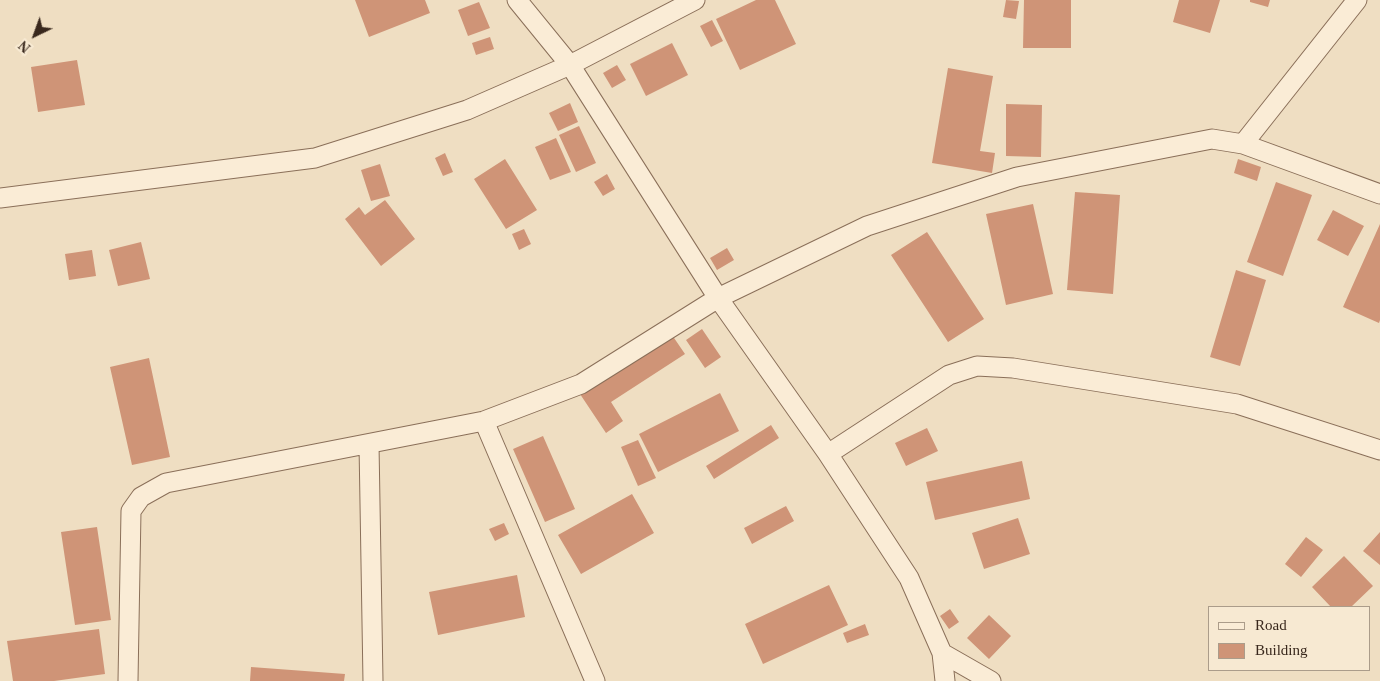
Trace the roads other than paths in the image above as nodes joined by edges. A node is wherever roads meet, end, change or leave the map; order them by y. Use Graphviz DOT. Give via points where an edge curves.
graph roads {
  1 [pos="517,0"];
  2 [pos="695,0"];
  3 [pos="1357,0"];
  4 [pos="570,66"];
  5 [pos="1243,144"];
  6 [pos="1380,194"];
  7 [pos="0,198"];
  8 [pos="718,298"];
  9 [pos="484,421"];
  10 [pos="369,444"];
  11 [pos="1380,450"];
  12 [pos="828,454"];
  13 [pos="942,653"];
  14 [pos="128,681"];
  15 [pos="373,681"];
  16 [pos="595,681"];
  17 [pos="944,681"];
  18 [pos="991,681"];
  1 -- 4 [label="street"];
  2 -- 4 [label="street"];
  3 -- 5 [label="street"];
  4 -- 7 [label="street" via="467,110 315,158"];
  4 -- 8 [label="street"];
  5 -- 6 [label="street"];
  5 -- 8 [label="street" via="1212,139 1017,177 866,226"];
  8 -- 9 [label="street" via="581,384"];
  8 -- 12 [label="street"];
  9 -- 10 [label="street"];
  9 -- 16 [label="street"];
  10 -- 14 [label="street" via="166,483 141,497 131,511"];
  10 -- 15 [label="street"];
  11 -- 12 [label="street" via="1237,404 1013,368 977,366 949,375"];
  12 -- 13 [label="street" via="909,578"];
  13 -- 17 [label="street"];
  13 -- 18 [label="street"];
}
